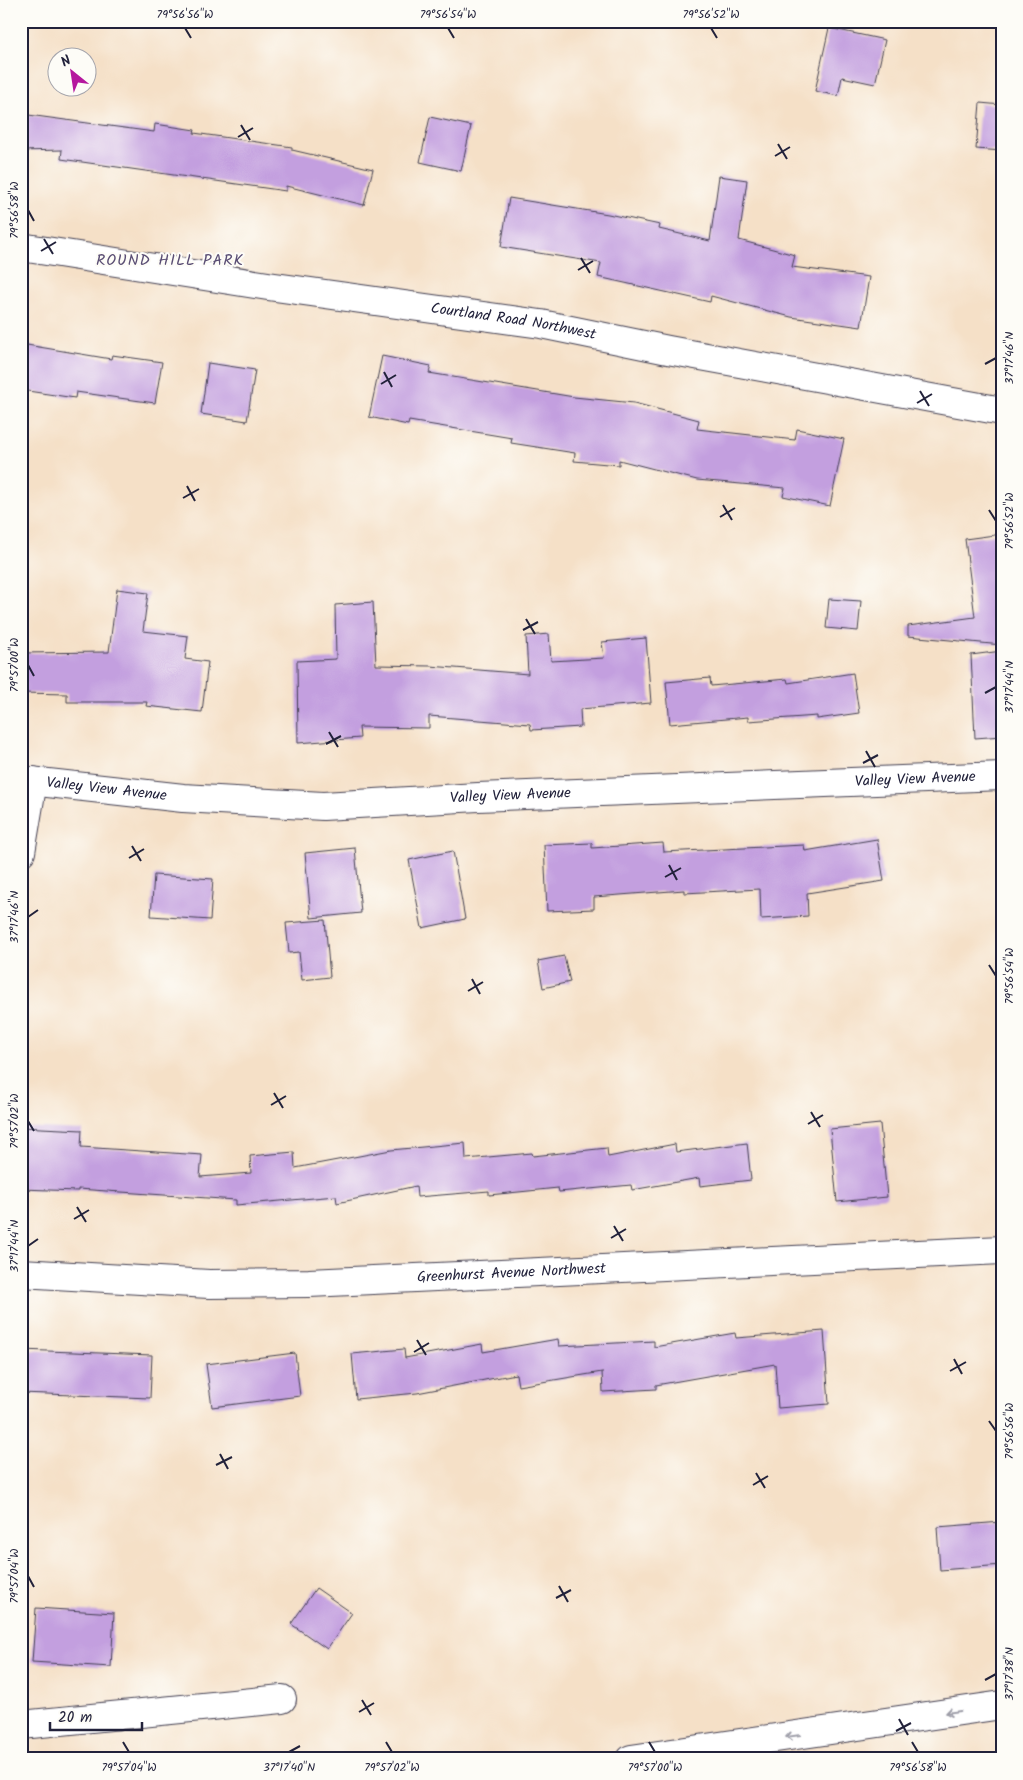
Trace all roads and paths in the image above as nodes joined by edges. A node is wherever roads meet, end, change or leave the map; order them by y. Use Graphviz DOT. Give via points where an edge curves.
graph roads {
  1 [pos="21,247"];
  2 [pos="1002,411"];
  3 [pos="1002,776"];
  4 [pos="27,781"];
  5 [pos="21,852"];
  6 [pos="1002,1250"];
  7 [pos="21,1272"];
  8 [pos="282,1700"];
  9 [pos="1002,1706"];
  10 [pos="21,1725"];
  11 [pos="631,1759"];
  1 -- 2 [label="main road, Courtland Road Northwest" via="541,324"];
  3 -- 4 [label="main road, Valley View Avenue" via="323,806 248,804"];
  4 -- 5 [label="main road"];
  6 -- 7 [label="main road, Greenhurst Avenue Northwest" via="299,1283 209,1284"];
  8 -- 10 [label="main road"];
  9 -- 11 [label="main road, one-way"];
}
